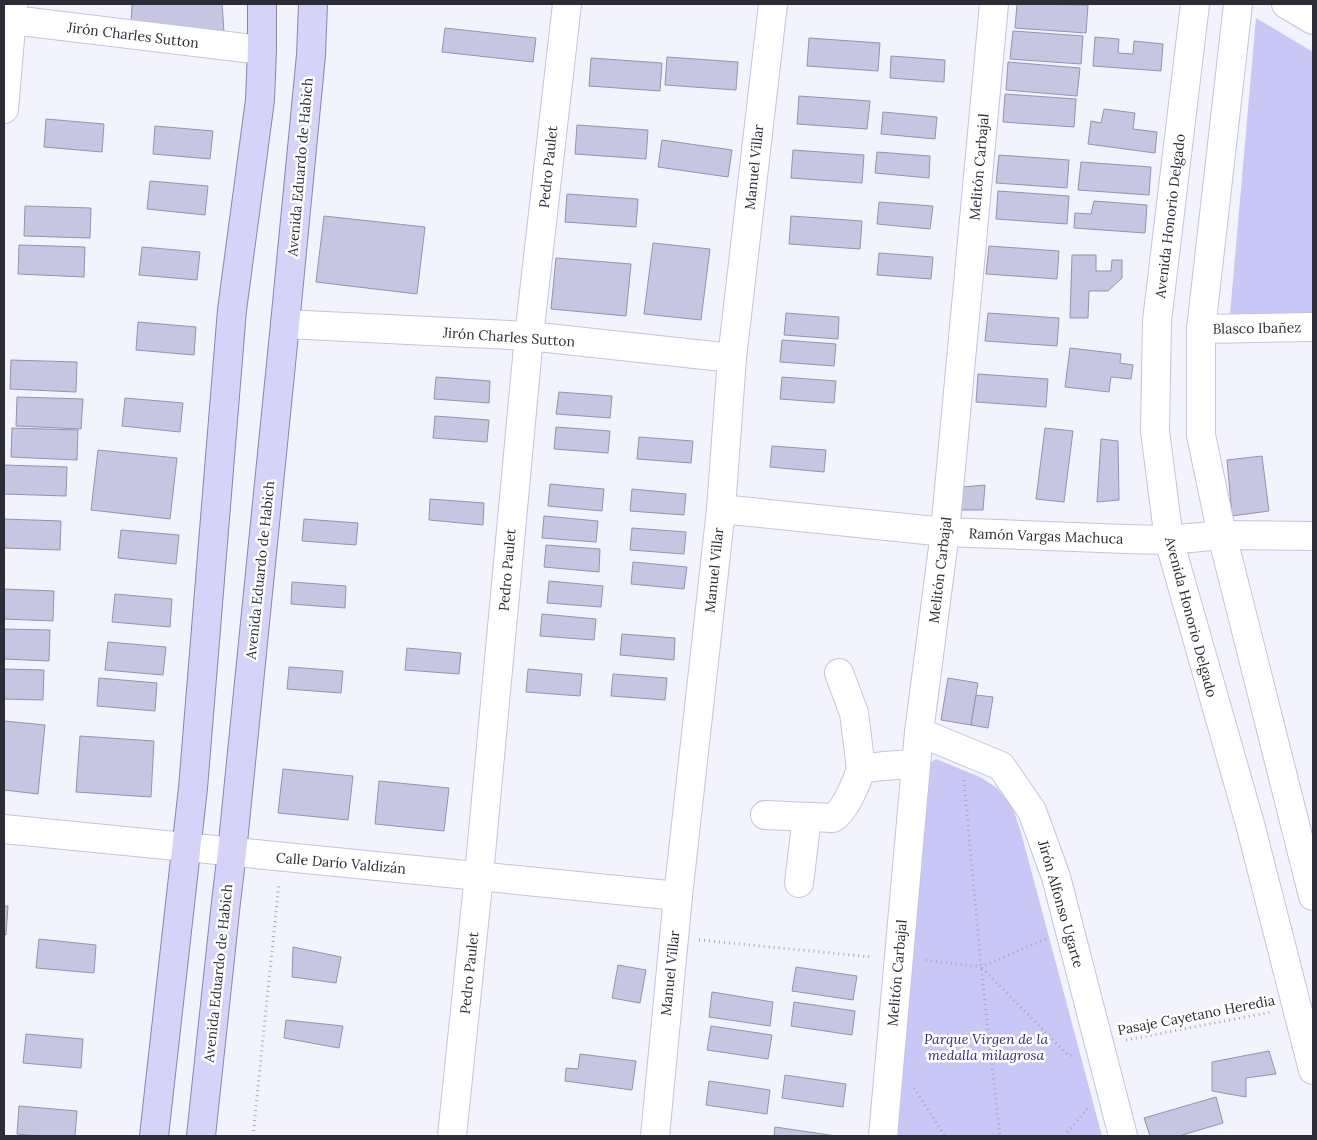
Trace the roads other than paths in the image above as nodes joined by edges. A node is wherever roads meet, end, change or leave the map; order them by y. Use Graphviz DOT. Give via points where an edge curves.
graph roads {
  1 [pos="262,4"];
  2 [pos="313,4"];
  3 [pos="567,4"];
  4 [pos="772,4"];
  5 [pos="994,4"];
  6 [pos="1195,4"];
  7 [pos="1238,4"];
  8 [pos="1286,4"];
  9 [pos="10,15"];
  10 [pos="1313,20"];
  11 [pos="262,50"];
  12 [pos="4,109"];
  13 [pos="285,324"];
  14 [pos="1313,327"];
  15 [pos="1201,329"];
  16 [pos="529,336"];
  17 [pos="732,358"];
  18 [pos="721,509"];
  19 [pos="945,532"];
  20 [pos="1222,535"];
  21 [pos="1313,536"];
  22 [pos="1169,540"];
  23 [pos="839,673"];
  24 [pos="918,732"];
  25 [pos="916,764"];
  26 [pos="861,769"];
  27 [pos="765,815"];
  28 [pos="807,817"];
  29 [pos="1305,827"];
  30 [pos="4,829"];
  31 [pos="1255,842"];
  32 [pos="186,848"];
  33 [pos="232,852"];
  34 [pos="479,875"];
  35 [pos="799,883"];
  36 [pos="678,896"];
  37 [pos="1313,896"];
  38 [pos="1313,1070"];
  39 [pos="154,1136"];
  40 [pos="201,1136"];
  41 [pos="452,1136"];
  42 [pos="654,1136"];
  43 [pos="882,1136"];
  44 [pos="1123,1136"];
  1 -- 11 [label="main road"];
  2 -- 13 [label="main road, Avenida Eduardo de Habich"];
  3 -- 16 [label="street, Pedro Paulet"];
  4 -- 17 [label="street, Manuel Villar"];
  5 -- 19 [label="street, Melitón Carbajal"];
  6 -- 22 [label="street, Avenida Honorio Delgado" via="1157,321 1155,431"];
  7 -- 15 [label="street"];
  8 -- 10 [label="street"];
  9 -- 11 [label="street, Jirón Charles Sutton"];
  9 -- 12 [label="street"];
  11 -- 32 [label="main road" via="260,100 232,310"];
  13 -- 16 [label="street, Jirón Charles Sutton"];
  13 -- 33 [label="main road, Avenida Eduardo de Habich"];
  14 -- 15 [label="street, Blasco Ibañez"];
  15 -- 20 [label="street" via="1201,435"];
  16 -- 17 [label="street, Jirón Charles Sutton"];
  16 -- 34 [label="street, Pedro Paulet"];
  17 -- 18 [label="street, Manuel Villar"];
  18 -- 19 [label="street, Ramón Vargas Machuca"];
  18 -- 36 [label="street, Manuel Villar"];
  19 -- 22 [label="street, Ramón Vargas Machuca"];
  19 -- 24 [label="street, Melitón Carbajal"];
  20 -- 21 [label="street, Ramón Vargas Machuca"];
  20 -- 22 [label="street, Ramón Vargas Machuca"];
  20 -- 29 [label="street"];
  22 -- 31 [label="street, Avenida Honorio Delgado"];
  23 -- 26 [label="street" via="854,713"];
  24 -- 25 [label="street, Melitón Carbajal"];
  24 -- 44 [label="street, Jirón Alfonso Ugarte" via="1001,766 1032,811 1056,877"];
  25 -- 26 [label="street"];
  25 -- 43 [label="street, Melitón Carbajal"];
  26 -- 28 [label="street" via="856,786 836,817"];
  27 -- 28 [label="street"];
  28 -- 35 [label="street"];
  29 -- 31 [label="street"];
  29 -- 37 [label="street"];
  30 -- 32 [label="street, Calle Darío Valdizán"];
  31 -- 38 [label="street, Avenida Honorio Delgado"];
  32 -- 33 [label="street, Calle Darío Valdizán"];
  32 -- 39 [label="main road"];
  33 -- 34 [label="street, Calle Darío Valdizán"];
  33 -- 40 [label="main road, Avenida Eduardo de Habich"];
  34 -- 36 [label="street, Calle Darío Valdizán"];
  34 -- 41 [label="street, Pedro Paulet"];
  36 -- 42 [label="street, Manuel Villar"];
}
